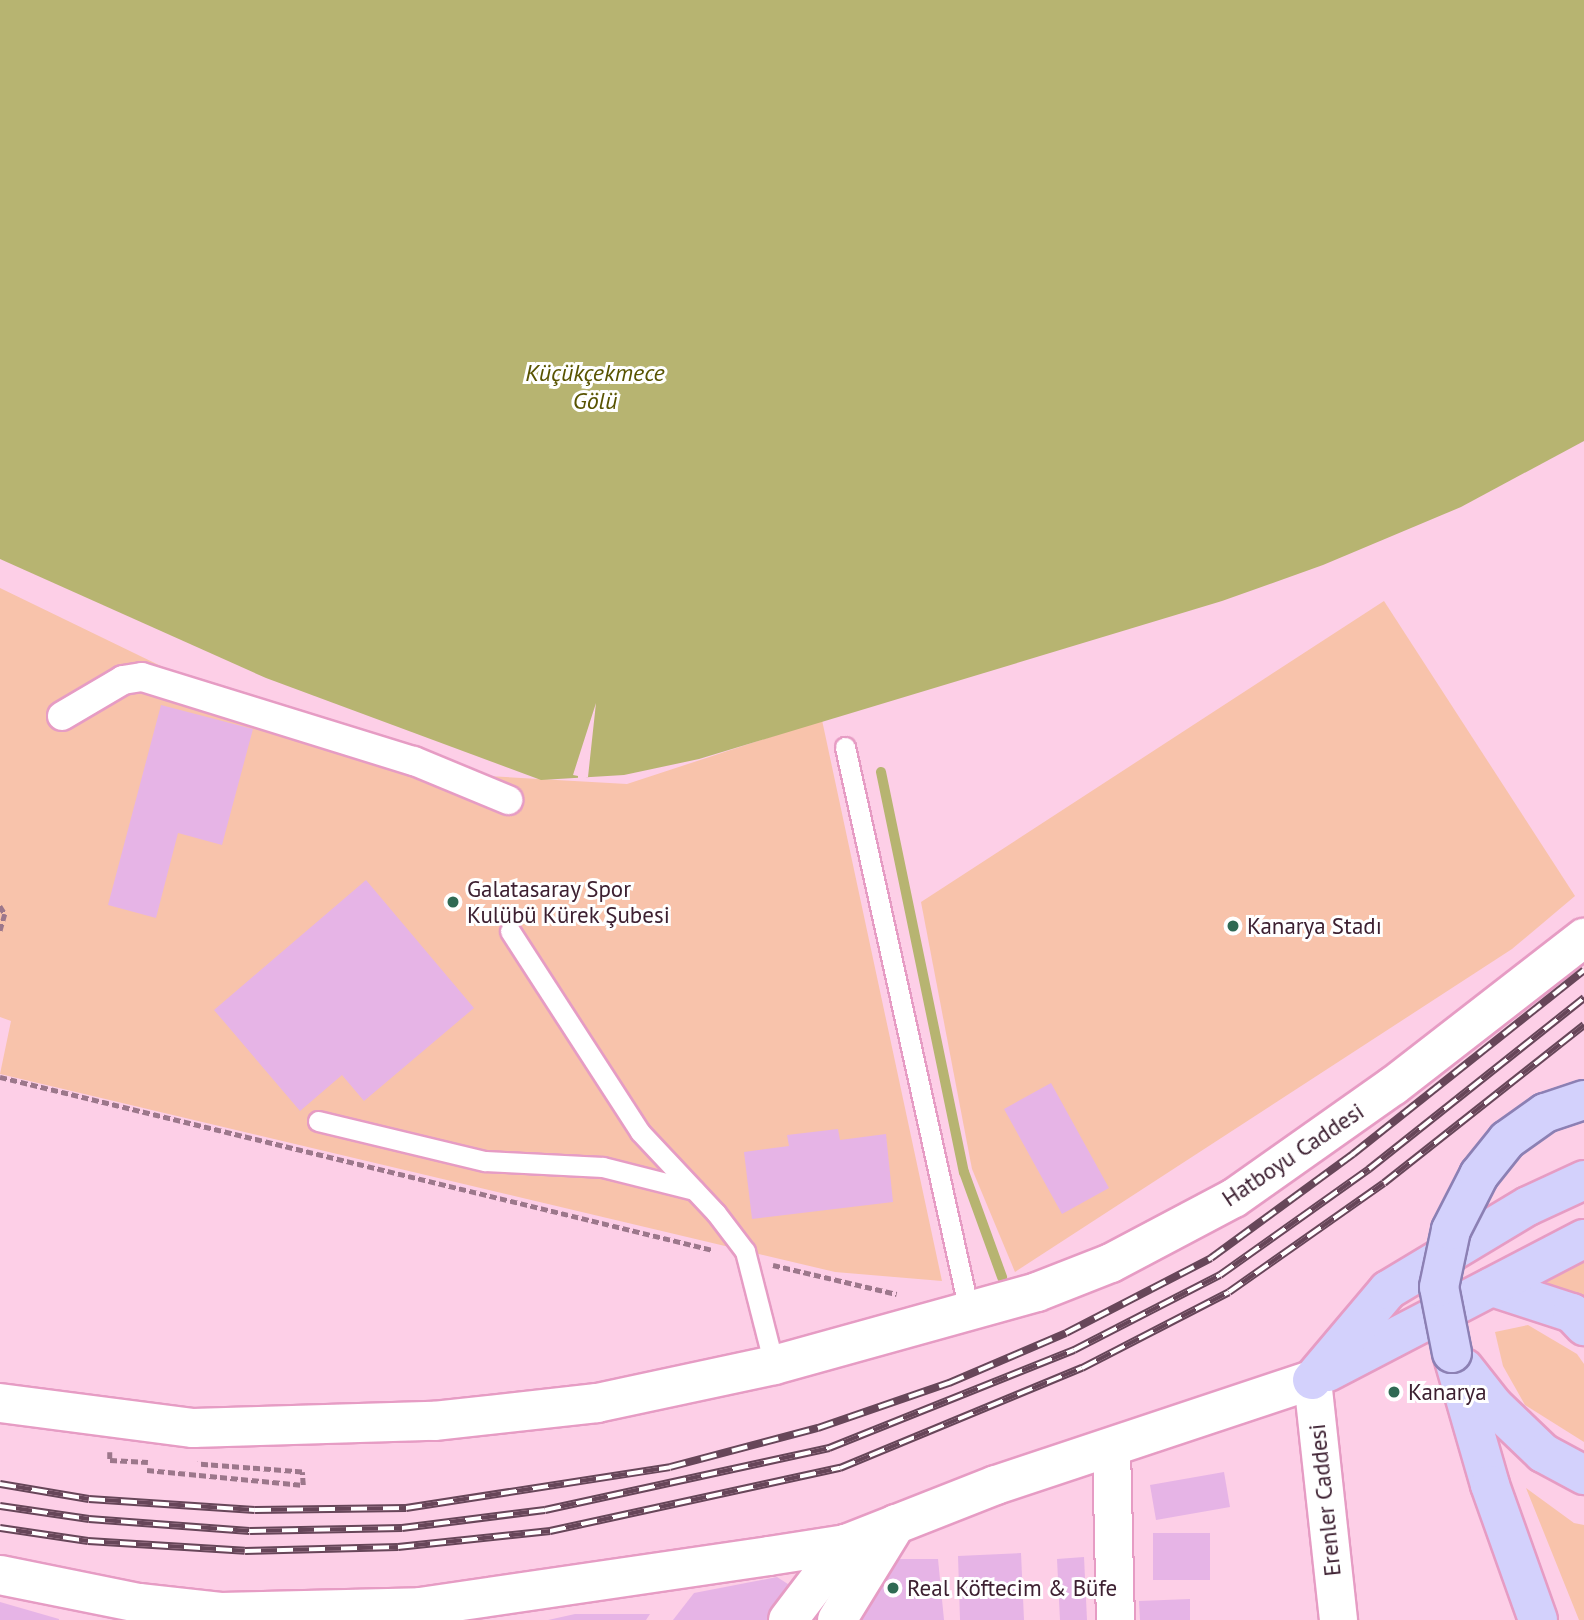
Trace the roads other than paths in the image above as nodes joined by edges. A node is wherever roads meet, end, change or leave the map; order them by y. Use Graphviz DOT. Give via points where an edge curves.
graph roads {
  1 [pos="62,716"];
  2 [pos="845,747"];
  3 [pos="508,800"];
  4 [pos="510,931"];
  5 [pos="1584,938"];
  6 [pos="1584,1100"];
  7 [pos="318,1121"];
  8 [pos="1584,1180"];
  9 [pos="694,1190"];
  10 [pos="1584,1239"];
  11 [pos="1492,1286"];
  12 [pos="969,1311"];
  13 [pos="1584,1326"];
  14 [pos="1452,1353"];
  15 [pos="774,1365"];
  16 [pos="1312,1380"];
  17 [pos="0,1403"];
  18 [pos="1111,1447"];
  19 [pos="1584,1475"];
  20 [pos="896,1524"];
  21 [pos="846,1544"];
  22 [pos="769,1556"];
  23 [pos="0,1575"];
  24 [pos="793,1614"];
  25 [pos="837,1620"];
  26 [pos="1115,1620"];
  27 [pos="1338,1620"];
  28 [pos="1538,1620"];
  1 -- 3 [label="street" via="123,680 142,677 414,761"];
  2 -- 12 [label="lane"];
  4 -- 9 [label="lane" via="640,1132"];
  5 -- 12 [label="street, Hatboyu Caddesi" via="1393,1086 1234,1198 1111,1263 1037,1292"];
  6 -- 14 [label="main road, bridge" via="1545,1113 1507,1140 1468,1197 1451,1230 1439,1287"];
  7 -- 9 [label="lane" via="485,1161 603,1167"];
  8 -- 16 [label="main road" via="1528,1206 1388,1290"];
  9 -- 15 [label="lane" via="747,1259"];
  10 -- 11 [label="main road"];
  11 -- 13 [label="main road" via="1572,1313"];
  11 -- 16 [label="main road"];
  12 -- 15 [label="street, Hatboyu Caddesi"];
  14 -- 19 [label="main road" via="1494,1406 1543,1453"];
  14 -- 28 [label="main road" via="1490,1485"];
  15 -- 17 [label="street, Hatboyu Caddesi" via="597,1403 434,1421 323,1427 193,1428"];
  16 -- 18 [label="street"];
  16 -- 27 [label="street, Erenler Caddesi"];
  18 -- 20 [label="street"];
  18 -- 26 [label="street"];
  20 -- 21 [label="street"];
  20 -- 25 [label="street"];
  21 -- 22 [label="street"];
  21 -- 24 [label="street"];
  22 -- 23 [label="street" via="420,1607 233,1612 183,1610"];
  22 -- 24 [label="street" via="788,1559 801,1575"];
}
